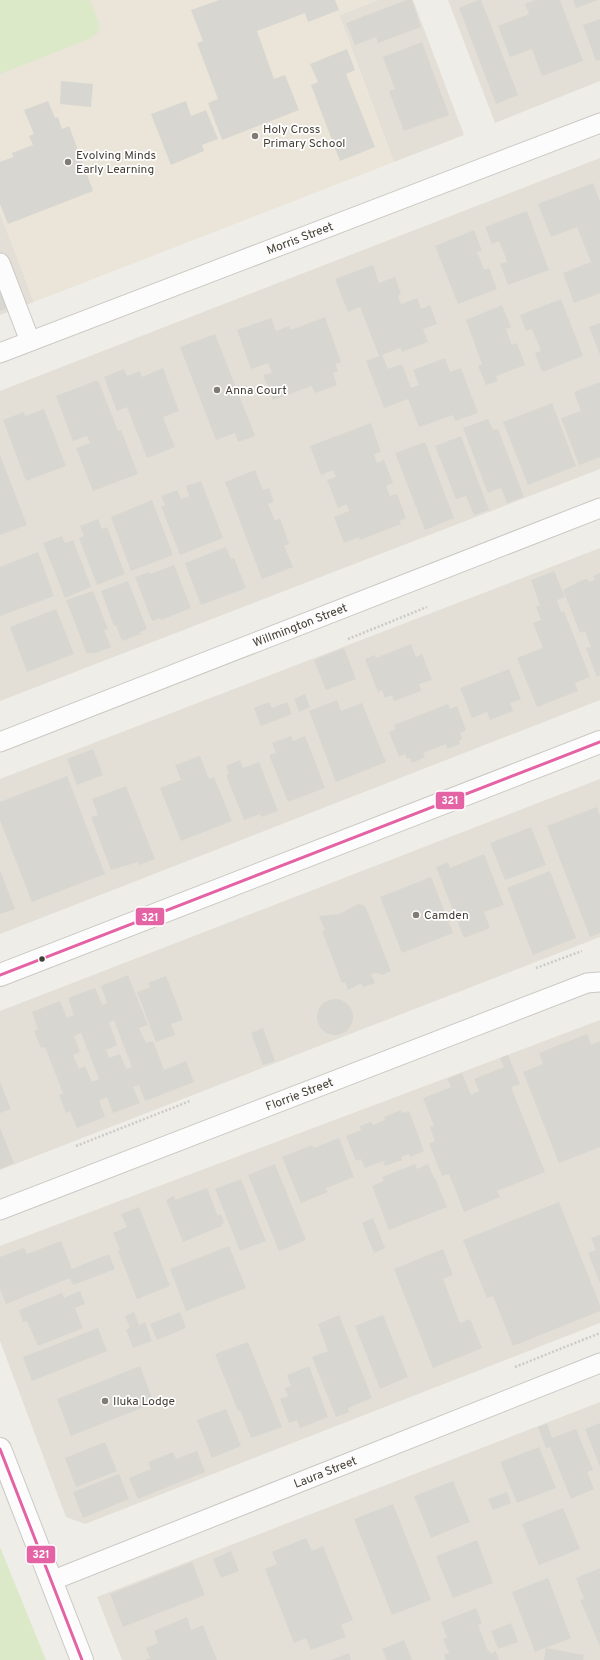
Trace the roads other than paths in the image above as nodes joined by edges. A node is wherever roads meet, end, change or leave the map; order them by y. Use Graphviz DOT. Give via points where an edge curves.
graph roads {
  1 [pos="600,123"];
  2 [pos="0,263"];
  3 [pos="30,341"];
  4 [pos="0,353"];
  5 [pos="600,508"];
  6 [pos="0,742"];
  7 [pos="600,742"];
  8 [pos="0,975"];
  9 [pos="600,982"];
  10 [pos="0,1210"];
  11 [pos="600,1363"];
  12 [pos="0,1449"];
  13 [pos="51,1581"];
  14 [pos="82,1660"];
  1 -- 3 [label="street, Morris Street"];
  2 -- 3 [label="street"];
  3 -- 4 [label="street, Morris Street"];
  5 -- 6 [label="street, Willmington Street"];
  7 -- 8 [label="street"];
  9 -- 10 [label="street, Florrie Street" via="587,983"];
  11 -- 13 [label="street, Laura Street"];
  12 -- 13 [label="street"];
  13 -- 14 [label="street"];
}
